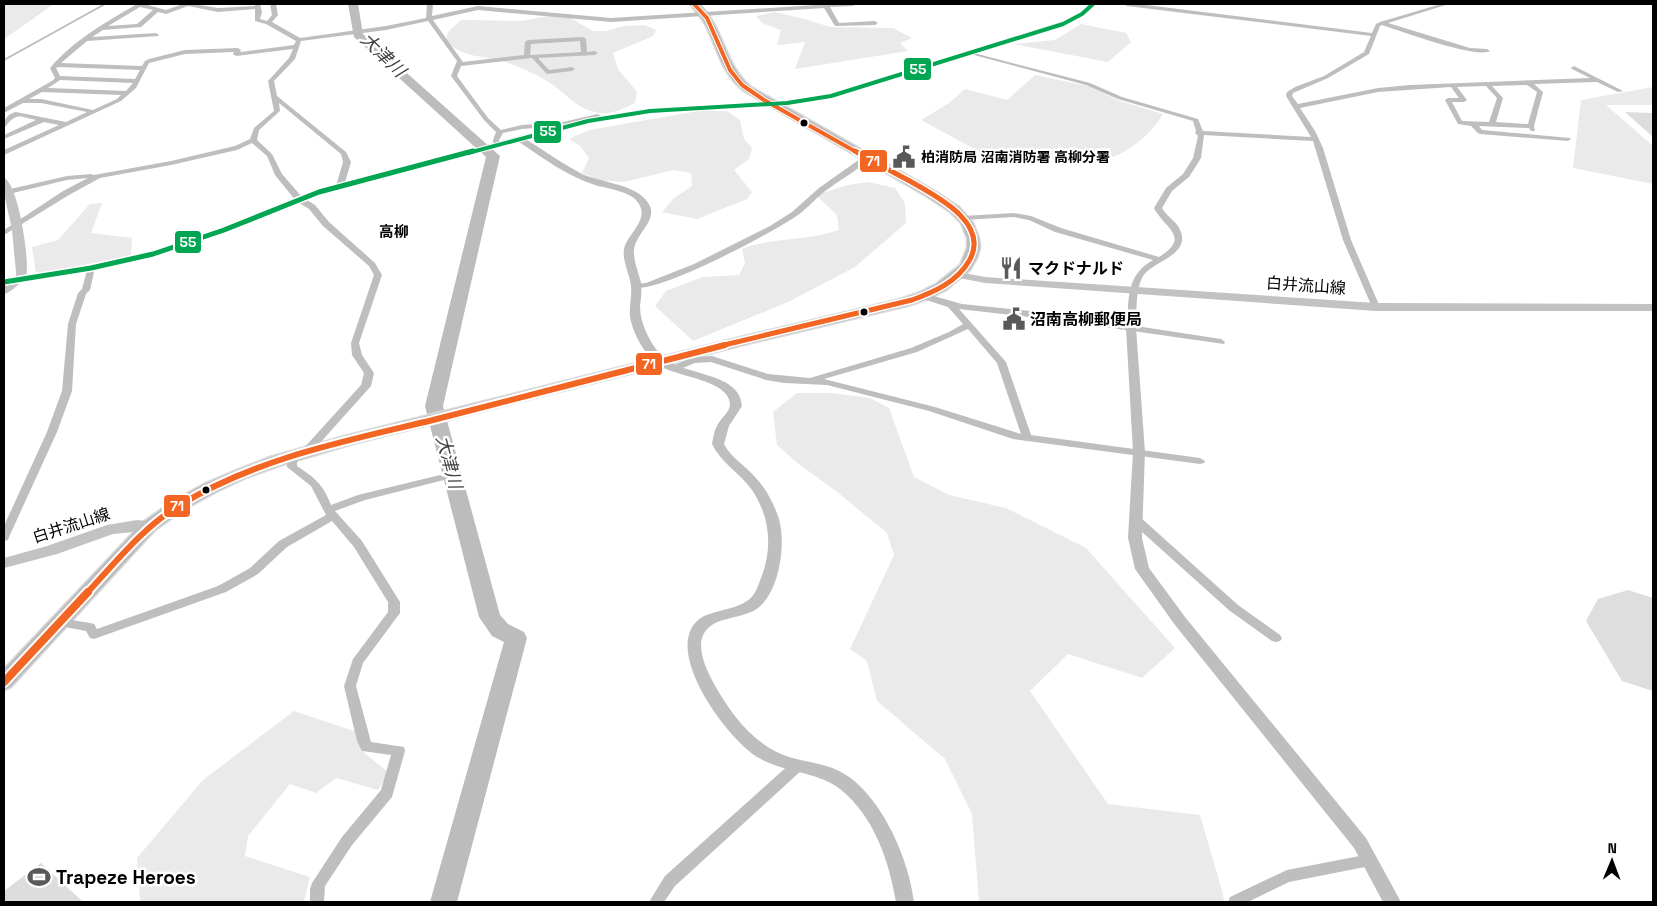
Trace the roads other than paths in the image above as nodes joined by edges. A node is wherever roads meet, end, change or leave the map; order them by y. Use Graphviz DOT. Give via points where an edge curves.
graph roads {
  1 [pos="141,4"];
  2 [pos="188,4"];
  3 [pos="273,4"];
  4 [pos="430,4"];
  5 [pos="694,4"];
  6 [pos="853,4"];
  7 [pos="1093,4"];
  8 [pos="1127,4"];
  9 [pos="1446,4"];
  10 [pos="258,5"];
  11 [pos="790,6"];
  12 [pos="826,6"];
  13 [pos="157,10"];
  14 [pos="705,14"];
  15 [pos="429,17"];
  16 [pos="875,23"];
  17 [pos="1382,23"];
  18 [pos="268,24"];
  19 [pos="139,26"];
  20 [pos="100,28"];
  21 [pos="156,35"];
  22 [pos="1374,35"];
  23 [pos="132,36"];
  24 [pos="85,39"];
  25 [pos="298,40"];
  26 [pos="296,47"];
  27 [pos="595,52"];
  28 [pos="1487,52"];
  29 [pos="584,53"];
  30 [pos="972,53"];
  31 [pos="560,54"];
  32 [pos="530,56"];
  33 [pos="459,64"];
  34 [pos="56,65"];
  35 [pos="143,68"];
  36 [pos="1574,68"];
  37 [pos="58,78"];
  38 [pos="1598,80"];
  39 [pos="137,81"];
  40 [pos="1529,83"];
  41 [pos="1488,85"];
  42 [pos="1454,86"];
  43 [pos="39,90"];
  44 [pos="1620,91"];
  45 [pos="128,93"];
  46 [pos="275,97"];
  47 [pos="24,101"];
  48 [pos="770,104"];
  49 [pos="1295,107"];
  50 [pos="4,111"];
  51 [pos="94,112"];
  52 [pos="601,118"];
  53 [pos="42,120"];
  54 [pos="1473,123"];
  55 [pos="65,124"];
  56 [pos="1492,124"];
  57 [pos="4,125"];
  58 [pos="1531,126"];
  59 [pos="500,132"];
  60 [pos="1198,133"];
  61 [pos="1537,136"];
  62 [pos="4,138"];
  63 [pos="520,139"];
  64 [pos="1568,139"];
  65 [pos="253,140"];
  66 [pos="1316,140"];
  67 [pos="495,146"];
  68 [pos="262,147"];
  69 [pos="237,148"];
  70 [pos="4,153"];
  71 [pos="867,158"];
  72 [pos="98,176"];
  73 [pos="4,181"];
  74 [pos="340,186"];
  75 [pos="7,193"];
  76 [pos="299,199"];
  77 [pos="963,218"];
  78 [pos="16,225"];
  79 [pos="4,233"];
  80 [pos="1160,260"];
  81 [pos="91,268"];
  82 [pos="958,276"];
  83 [pos="18,280"];
  84 [pos="4,282"];
  85 [pos="637,286"];
  86 [pos="1135,290"];
  87 [pos="4,291"];
  88 [pos="923,296"];
  89 [pos="952,306"];
  90 [pos="1376,307"];
  91 [pos="1653,308"];
  92 [pos="969,325"];
  93 [pos="1131,328"];
  94 [pos="1221,342"];
  95 [pos="660,361"];
  96 [pos="675,368"];
  97 [pos="809,380"];
  98 [pos="1027,437"];
  99 [pos="1139,452"];
  100 [pos="299,453"];
  101 [pos="1200,461"];
  102 [pos="440,478"];
  103 [pos="331,513"];
  104 [pos="1136,520"];
  105 [pos="149,526"];
  106 [pos="4,537"];
  107 [pos="4,563"];
  108 [pos="60,622"];
  109 [pos="1276,638"];
  110 [pos="4,682"];
  111 [pos="797,766"];
  112 [pos="1370,860"];
  113 [pos="317,902"];
  114 [pos="656,902"];
  115 [pos="905,902"];
  116 [pos="1235,902"];
  117 [pos="1392,902"];
  1 -- 13 [label="street"];
  1 -- 20 [label="street"];
  2 -- 10 [label="street" via="218,10"];
  2 -- 13 [label="street" via="166,12"];
  3 -- 18 [label="street" via="276,15"];
  4 -- 15 [label="street"];
  5 -- 14 [label="main road"];
  6 -- 12 [label="street"];
  7 -- 30 [label="street" via="1068,22"];
  8 -- 22 [label="street"];
  9 -- 17 [label="street"];
  10 -- 18 [label="street" via="257,20"];
  11 -- 12 [label="street"];
  11 -- 14 [label="street"];
  12 -- 16 [label="street" via="837,24"];
  13 -- 19 [label="street"];
  14 -- 15 [label="street" via="611,20 478,8"];
  14 -- 48 [label="main road" via="730,71 744,86"];
  15 -- 25 [label="street" via="362,32"];
  15 -- 33 [label="street"];
  17 -- 22 [label="street"];
  17 -- 28 [label="street" via="1470,50"];
  18 -- 25 [label="street" via="289,32"];
  19 -- 20 [label="street"];
  19 -- 23 [label="street"];
  20 -- 24 [label="street"];
  21 -- 23 [label="street"];
  22 -- 49 [label="street" via="1367,53 1326,77 1290,92"];
  23 -- 24 [label="street"];
  24 -- 34 [label="street"];
  25 -- 26 [label="street"];
  26 -- 35 [label="street" via="236,54 238,50 185,52 151,60"];
  26 -- 46 [label="street" via="292,59 271,81"];
  27 -- 29 [label="street"];
  29 -- 31 [label="street"];
  29 -- 32 [label="street" via="583,39 528,42"];
  30 -- 48 [label="street" via="831,96"];
  30 -- 60 [label="street" via="1088,84 1120,98 1196,120"];
  31 -- 32 [label="street"];
  31 -- 32 [label="street" via="575,71 547,72"];
  32 -- 33 [label="street"];
  33 -- 59 [label="street" via="454,76 486,119"];
  34 -- 35 [label="street"];
  34 -- 37 [label="street" via="53,71"];
  35 -- 39 [label="street"];
  36 -- 38 [label="street"];
  37 -- 39 [label="street"];
  37 -- 43 [label="street"];
  38 -- 40 [label="street"];
  38 -- 44 [label="street"];
  39 -- 45 [label="street"];
  40 -- 41 [label="street"];
  40 -- 58 [label="street" via="1540,92"];
  41 -- 42 [label="street"];
  41 -- 56 [label="street" via="1500,98"];
  42 -- 49 [label="street" via="1378,90"];
  42 -- 54 [label="street" via="1464,100 1448,100 1460,123"];
  43 -- 45 [label="street"];
  43 -- 47 [label="street"];
  45 -- 51 [label="street"];
  46 -- 65 [label="street" via="276,111 256,130"];
  46 -- 74 [label="street" via="344,153 347,162"];
  47 -- 50 [label="street"];
  47 -- 51 [label="street" via="41,101"];
  48 -- 52 [label="street" via="650,111"];
  48 -- 71 [label="main road"];
  49 -- 66 [label="street"];
  51 -- 55 [label="street"];
  52 -- 59 [label="street"];
  52 -- 63 [label="street"];
  53 -- 55 [label="street"];
  53 -- 57 [label="street" via="16,114"];
  53 -- 62 [label="street"];
  54 -- 56 [label="street"];
  54 -- 61 [label="street" via="1480,132"];
  55 -- 70 [label="street"];
  56 -- 58 [label="street"];
  58 -- 61 [label="street"];
  59 -- 67 [label="street"];
  60 -- 66 [label="street"];
  60 -- 80 [label="street" via="1201,143 1193,166 1168,190 1158,208 1178,236 1171,254"];
  61 -- 64 [label="street"];
  63 -- 67 [label="street"];
  63 -- 85 [label="street" via="570,170 643,201 647,215 629,250"];
  65 -- 68 [label="street"];
  65 -- 69 [label="street"];
  66 -- 90 [label="street" via="1347,240"];
  67 -- 74 [label="street"];
  68 -- 69 [label="street"];
  68 -- 76 [label="street" via="270,155 279,176"];
  69 -- 72 [label="street"];
  71 -- 77 [label="main road" via="940,200"];
  71 -- 85 [label="street" via="822,190 796,214 772,228 697,266"];
  72 -- 75 [label="street" via="67,178"];
  72 -- 78 [label="street"];
  73 -- 75 [label="main road"];
  74 -- 76 [label="street"];
  75 -- 78 [label="main road"];
  76 -- 81 [label="street" via="196,240"];
  76 -- 100 [label="street" via="312,207 372,265 378,275 355,343 356,355 369,373 366,386"];
  77 -- 80 [label="street" via="1014,215 1032,218 1058,230"];
  77 -- 82 [label="main road" via="974,243 972,253"];
  78 -- 79 [label="street"];
  78 -- 83 [label="main road" via="23,274"];
  80 -- 86 [label="street" via="1139,276"];
  81 -- 83 [label="street"];
  81 -- 106 [label="street" via="72,324 67,392"];
  82 -- 86 [label="main road, 白井流山線"];
  82 -- 88 [label="main road"];
  83 -- 84 [label="street"];
  83 -- 87 [label="main road"];
  85 -- 95 [label="street" via="635,311 638,324"];
  86 -- 90 [label="main road, 白井流山線"];
  86 -- 93 [label="street"];
  88 -- 89 [label="street"];
  88 -- 95 [label="main road"];
  89 -- 92 [label="street"];
  89 -- 93 [label="street" via="989,308"];
  90 -- 91 [label="main road, 白井流山線"];
  92 -- 97 [label="street" via="921,346"];
  92 -- 98 [label="street" via="1001,362"];
  93 -- 94 [label="street"];
  93 -- 99 [label="street"];
  95 -- 96 [label="street"];
  95 -- 100 [label="main road"];
  96 -- 97 [label="street" via="704,358 766,377"];
  96 -- 111 [label="street" via="713,380 733,397 736,403 734,411 723,426 718,444 728,460 759,491 770,514 776,546 767,580 754,604 703,623 695,632 692,639 696,661 727,718 743,737 759,752"];
  97 -- 98 [label="street" via="932,408 1004,433"];
  98 -- 99 [label="street"];
  99 -- 101 [label="street"];
  99 -- 104 [label="street"];
  100 -- 103 [label="street" via="292,467 315,484"];
  100 -- 105 [label="main road" via="204,490"];
  102 -- 103 [label="street" via="362,497"];
  103 -- 108 [label="street" via="283,544 254,571 222,589 94,635 90,627"];
  103 -- 113 [label="street" via="358,544 394,602 394,613 356,662 350,686 367,747 399,751 387,793 347,841 322,878 317,889"];
  104 -- 109 [label="street" via="1234,608"];
  104 -- 112 [label="street" via="1138,560 1151,583 1360,843"];
  105 -- 107 [label="main road, 白井流山線" via="119,527"];
  105 -- 108 [label="main road"];
  108 -- 110 [label="main road"];
  111 -- 114 [label="street" via="670,881"];
  111 -- 115 [label="street" via="833,776 861,800 894,857"];
  112 -- 116 [label="street" via="1287,876"];
  112 -- 117 [label="street"];
}
